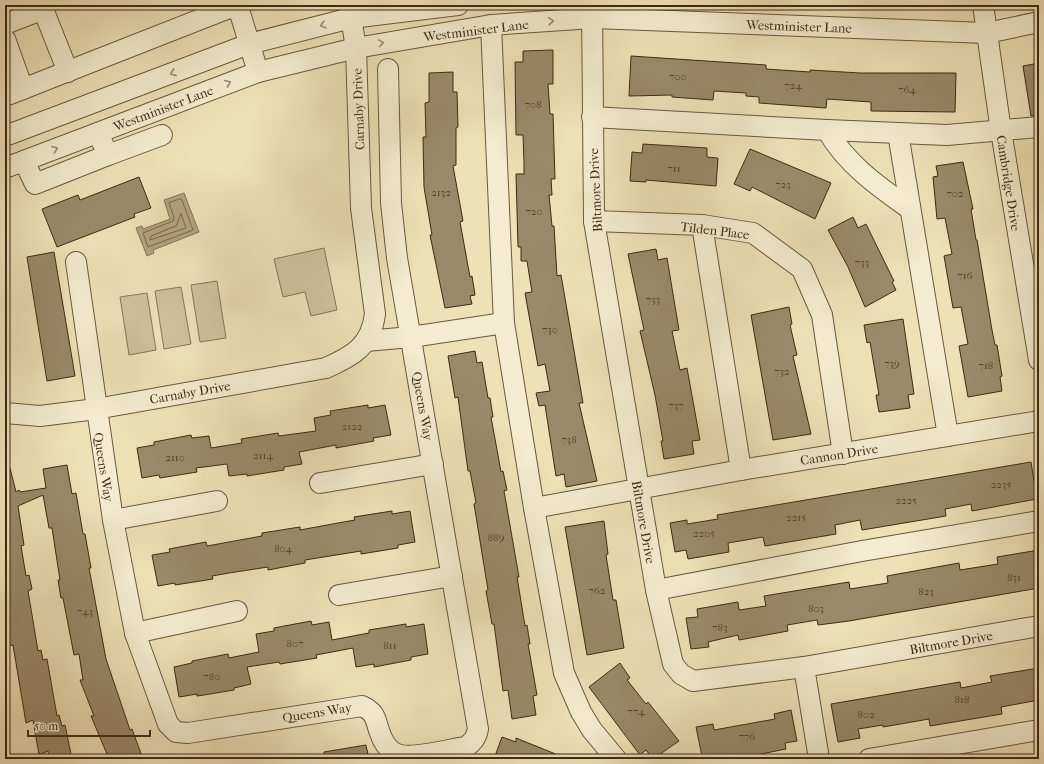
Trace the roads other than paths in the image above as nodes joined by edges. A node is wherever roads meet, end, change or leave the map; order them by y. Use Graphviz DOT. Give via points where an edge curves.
graph roads {
  1 [pos="458,5"];
  2 [pos="983,5"];
  3 [pos="350,11"];
  4 [pos="593,12"];
  5 [pos="1039,22"];
  6 [pos="5,24"];
  7 [pos="491,25"];
  8 [pos="987,32"];
  9 [pos="5,39"];
  10 [pos="249,44"];
  11 [pos="356,48"];
  12 [pos="388,69"];
  13 [pos="68,72"];
  14 [pos="258,72"];
  15 [pos="23,89"];
  16 [pos="5,96"];
  17 [pos="592,116"];
  18 [pos="1039,127"];
  19 [pos="827,130"];
  20 [pos="1001,131"];
  21 [pos="98,133"];
  22 [pos="898,133"];
  23 [pos="162,135"];
  24 [pos="5,136"];
  25 [pos="108,155"];
  26 [pos="24,161"];
  27 [pos="5,168"];
  28 [pos="391,203"];
  29 [pos="362,208"];
  30 [pos="910,209"];
  31 [pos="594,221"];
  32 [pos="702,226"];
  33 [pos="76,262"];
  34 [pos="504,323"];
  35 [pos="411,337"];
  36 [pos="366,341"];
  37 [pos="1038,353"];
  38 [pos="96,409"];
  39 [pos="5,413"];
  40 [pos="1039,421"];
  41 [pos="948,436"];
  42 [pos="843,454"];
  43 [pos="433,464"];
  44 [pos="741,470"];
  45 [pos="320,483"];
  46 [pos="639,490"];
  47 [pos="217,500"];
  48 [pos="534,508"];
  49 [pos="112,520"];
  50 [pos="1039,521"];
  51 [pos="452,576"];
  52 [pos="656,590"];
  53 [pos="339,595"];
  54 [pos="237,611"];
  55 [pos="1039,626"];
  56 [pos="135,633"];
  57 [pos="804,667"];
  58 [pos="1039,730"];
  59 [pos="616,759"];
  60 [pos="819,759"];
  61 [pos="869,759"];
  1 -- 3 [label="street, Westminister Lane"];
  2 -- 8 [label="street, Cambridge Drive"];
  3 -- 10 [label="street, Westminister Lane, one-way"];
  3 -- 11 [label="street, Carnaby Drive"];
  7 -- 4 [label="street, Westminister Lane, one-way"];
  4 -- 8 [label="street, Westminister Lane"];
  4 -- 17 [label="street, Biltmore Drive"];
  5 -- 8 [label="street, Westminister Lane"];
  6 -- 13 [label="street" via="36,12 41,11 45,14"];
  11 -- 7 [label="street, Westminister Lane, one-way"];
  7 -- 34 [label="street"];
  8 -- 20 [label="street, Cambridge Drive"];
  9 -- 15 [label="street"];
  10 -- 13 [label="street" via="240,14 229,8"];
  10 -- 14 [label="street"];
  10 -- 24 [label="street, Westminister Lane, one-way"];
  11 -- 14 [label="street, Westminister Lane"];
  11 -- 29 [label="street, Carnaby Drive"];
  12 -- 28 [label="street, Queens Way"];
  13 -- 15 [label="street"];
  21 -- 14 [label="street, Westminister Lane, one-way"];
  15 -- 16 [label="street"];
  17 -- 19 [label="street"];
  17 -- 31 [label="street, Biltmore Drive"];
  18 -- 20 [label="street"];
  19 -- 22 [label="street"];
  19 -- 30 [label="street" via="842,152 860,171"];
  20 -- 22 [label="street" via="947,135"];
  20 -- 37 [label="street, Cambridge Drive"];
  21 -- 25 [label="street"];
  26 -- 21 [label="street, Westminister Lane, one-way"];
  22 -- 30 [label="street"];
  23 -- 25 [label="street"];
  25 -- 26 [label="street" via="35,184"];
  26 -- 27 [label="street, Westminister Lane"];
  28 -- 29 [label="street"];
  28 -- 35 [label="street, Queens Way" via="397,258"];
  29 -- 36 [label="street, Carnaby Drive" via="375,314 374,326"];
  30 -- 41 [label="street"];
  31 -- 32 [label="street, Tilden Place"];
  31 -- 46 [label="street, Biltmore Drive"];
  32 -- 42 [label="street, Tilden Place" via="753,233 802,269 822,315"];
  32 -- 44 [label="street"];
  33 -- 38 [label="street, Queens Way"];
  34 -- 35 [label="street"];
  34 -- 48 [label="street"];
  35 -- 36 [label="street"];
  35 -- 43 [label="street, Queens Way"];
  36 -- 38 [label="street, Carnaby Drive" via="350,358 326,368"];
  38 -- 39 [label="street, Carnaby Drive" via="40,416"];
  38 -- 49 [label="street, Queens Way"];
  40 -- 41 [label="street, Cannon Drive"];
  41 -- 42 [label="street, Cannon Drive"];
  42 -- 44 [label="street, Cannon Drive"];
  43 -- 45 [label="street"];
  43 -- 51 [label="street, Queens Way"];
  44 -- 46 [label="street, Cannon Drive"];
  46 -- 48 [label="street, Cannon Drive"];
  46 -- 52 [label="street, Biltmore Drive"];
  47 -- 49 [label="street"];
  48 -- 59 [label="street" via="564,673 581,712"];
  49 -- 56 [label="street, Queens Way"];
  50 -- 52 [label="street"];
  51 -- 53 [label="street"];
  51 -- 56 [label="street, Queens Way" via="478,729 476,738 466,746 406,756 394,753 380,735 371,710 362,706 188,733 176,732 168,724"];
  52 -- 57 [label="street, Biltmore Drive" via="673,664 681,674 693,681"];
  54 -- 56 [label="street"];
  55 -- 57 [label="street, Biltmore Drive"];
  57 -- 60 [label="street"];
  58 -- 61 [label="street"];
}
